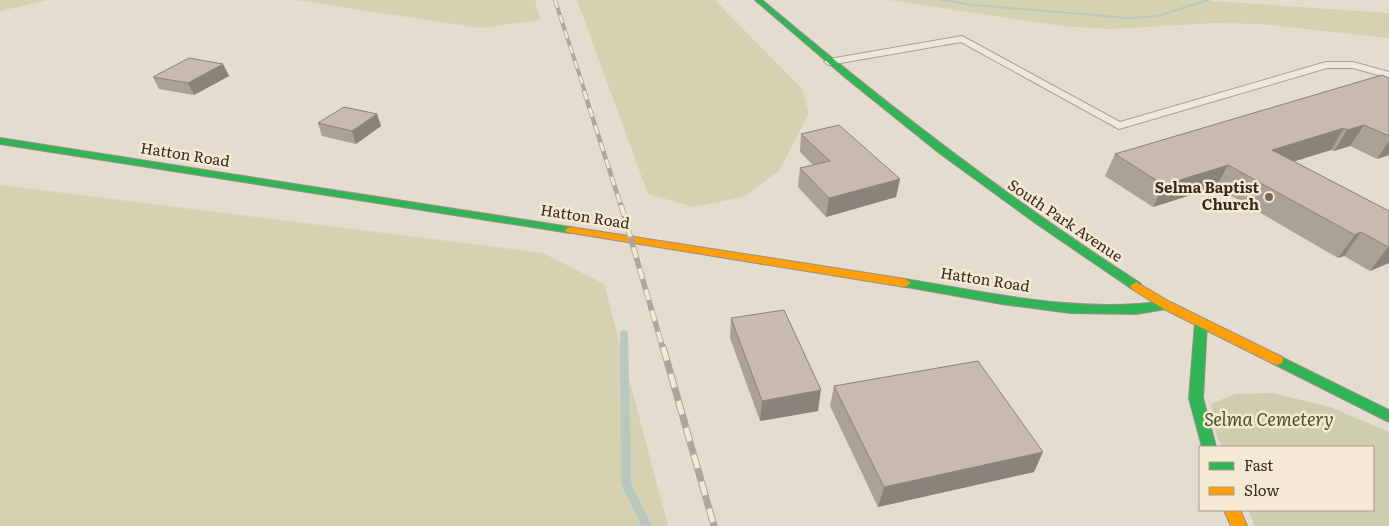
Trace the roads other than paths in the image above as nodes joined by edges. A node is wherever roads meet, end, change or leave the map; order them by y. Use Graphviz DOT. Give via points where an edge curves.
graph roads {
  1 [pos="758,0"];
  2 [pos="829,62"];
  3 [pos="1389,75"];
  4 [pos="0,141"];
  5 [pos="1166,305"];
  6 [pos="1202,323"];
  7 [pos="1389,416"];
  8 [pos="1209,446"];
  9 [pos="1232,511"];
  10 [pos="1239,526"];
  1 -- 2 [label="street, South Park Avenue"];
  2 -- 3 [label="lane" via="962,39 1119,126 1326,65 1353,65"];
  2 -- 5 [label="street, South Park Avenue" via="1010,204"];
  4 -- 5 [label="street, Hatton Road" via="1052,306 1140,312"];
  5 -- 6 [label="street, South Park Avenue"];
  6 -- 7 [label="street, South Park Avenue"];
  6 -- 8 [label="street" via="1196,398"];
  9 -- 10 [label="street"];
}
